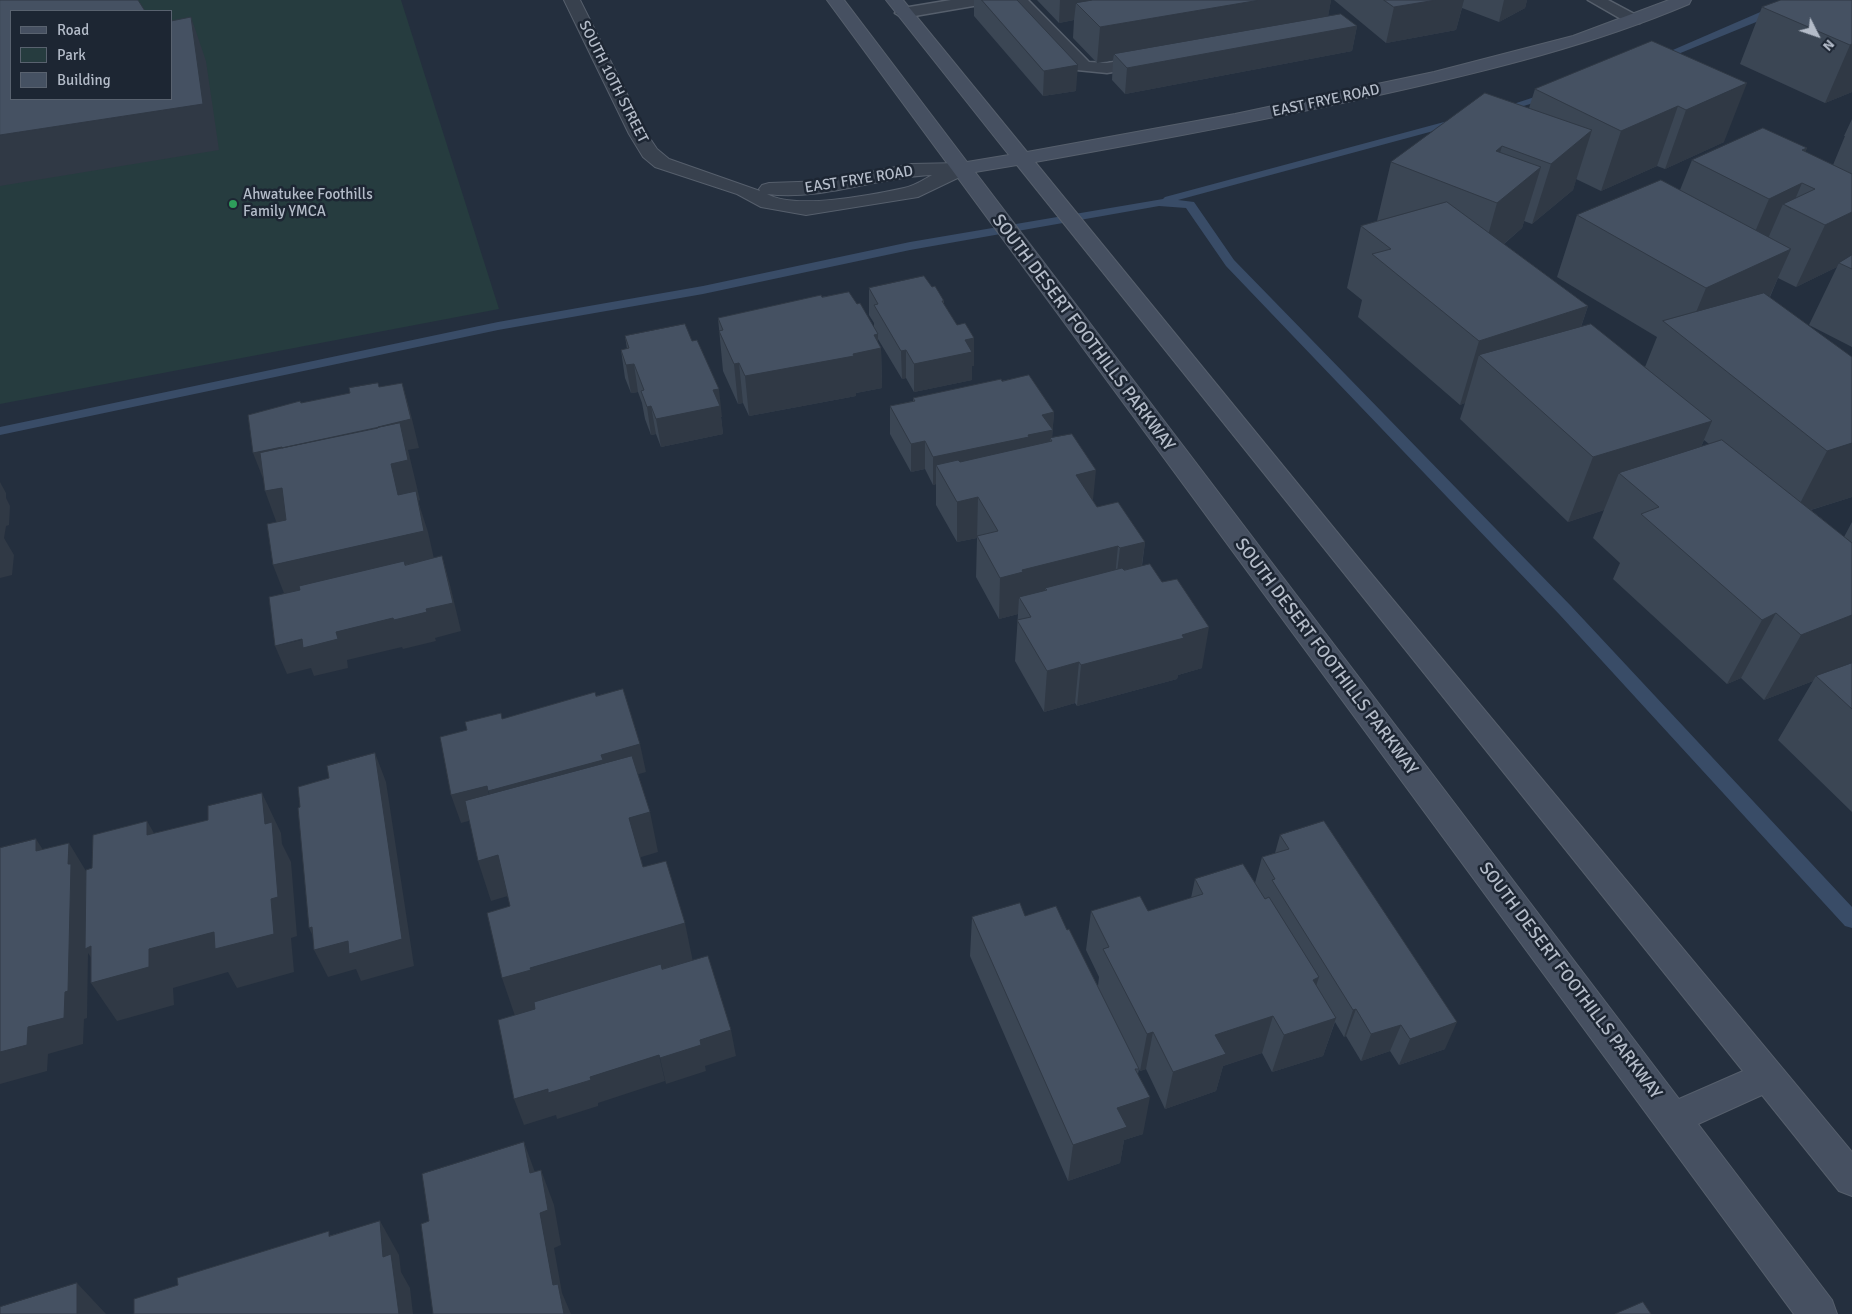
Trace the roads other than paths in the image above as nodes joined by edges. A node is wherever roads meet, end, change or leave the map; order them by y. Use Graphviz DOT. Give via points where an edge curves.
graph roads {
  1 [pos="572,0"];
  2 [pos="834,0"];
  3 [pos="979,0"];
  4 [pos="1019,0"];
  5 [pos="1596,0"];
  6 [pos="1683,0"];
  7 [pos="898,6"];
  8 [pos="1634,20"];
  9 [pos="1069,29"];
  10 [pos="1050,32"];
  11 [pos="1161,58"];
  12 [pos="1023,158"];
  13 [pos="961,169"];
  14 [pos="826,187"];
  15 [pos="744,190"];
  16 [pos="840,205"];
  17 [pos="1768,1076"];
  18 [pos="1672,1119"];
  19 [pos="1852,1179"];
  20 [pos="1818,1314"];
  1 -- 15 [label="street, SOUTH 10TH STREET" via="650,153 662,163"];
  2 -- 13 [label="street, SOUTH DESERT FOOTHILLS PARKWAY"];
  3 -- 7 [label="lane"];
  4 -- 10 [label="lane"];
  5 -- 8 [label="lane"];
  6 -- 8 [label="street, EAST FRYE ROAD"];
  7 -- 12 [label="street"];
  8 -- 12 [label="street, EAST FRYE ROAD" via="1594,35 1398,86"];
  9 -- 10 [label="lane"];
  10 -- 11 [label="lane" via="1083,66 1091,69"];
  12 -- 13 [label="street, EAST FRYE ROAD"];
  12 -- 17 [label="street"];
  13 -- 14 [label="street, EAST FRYE ROAD" via="910,170"];
  13 -- 16 [label="street, EAST FRYE ROAD" via="911,193"];
  13 -- 18 [label="street, SOUTH DESERT FOOTHILLS PARKWAY"];
  14 -- 15 [label="street, EAST FRYE ROAD"];
  14 -- 16 [label="street"];
  15 -- 16 [label="street, EAST FRYE ROAD" via="768,203 806,209"];
  17 -- 18 [label="street"];
  17 -- 19 [label="street"];
  18 -- 20 [label="street, SOUTH DESERT FOOTHILLS PARKWAY"];
}
